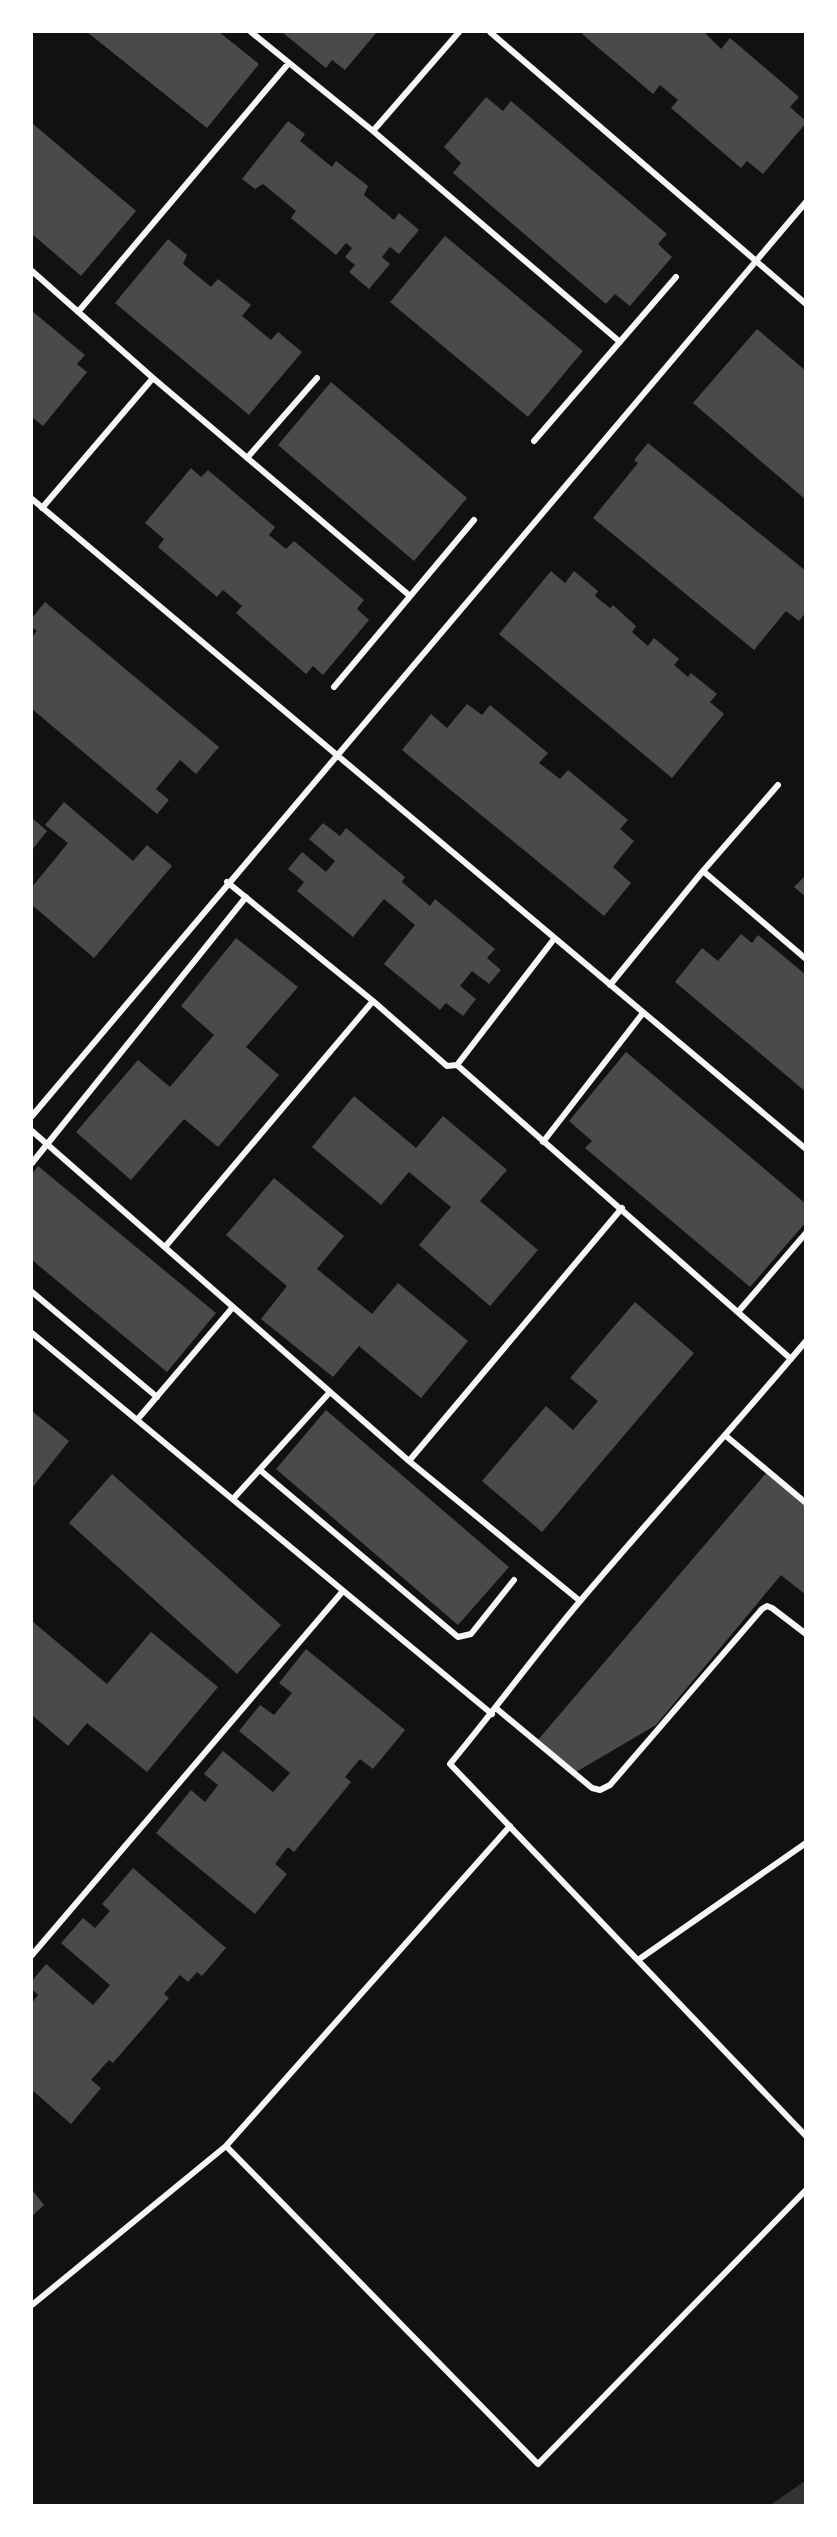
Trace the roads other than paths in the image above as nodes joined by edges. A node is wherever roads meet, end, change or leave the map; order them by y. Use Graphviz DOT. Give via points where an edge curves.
graph roads {
  1 [pos="251,32"];
  2 [pos="459,32"];
  3 [pos="490,32"];
  4 [pos="288,64"];
  5 [pos="373,131"];
  6 [pos="806,202"];
  7 [pos="755,262"];
  8 [pos="32,271"];
  9 [pos="676,278"];
  10 [pos="806,304"];
  11 [pos="78,312"];
  12 [pos="620,342"];
  13 [pos="153,378"];
  14 [pos="317,378"];
  15 [pos="534,441"];
  16 [pos="248,458"];
  17 [pos="32,499"];
  18 [pos="42,508"];
  19 [pos="474,520"];
  20 [pos="410,596"];
  21 [pos="334,687"];
  22 [pos="336,756"];
  23 [pos="778,785"];
  24 [pos="703,871"];
  25 [pos="227,882"];
  26 [pos="246,897"];
  27 [pos="554,939"];
  28 [pos="806,959"];
  29 [pos="610,985"];
  30 [pos="374,1001"];
  31 [pos="643,1013"];
  32 [pos="457,1065"];
  33 [pos="32,1116"];
  34 [pos="32,1131"];
  35 [pos="543,1142"];
  36 [pos="47,1144"];
  37 [pos="806,1149"];
  38 [pos="32,1163"];
  39 [pos="622,1208"];
  40 [pos="806,1233"];
  41 [pos="165,1247"];
  42 [pos="32,1292"];
  43 [pos="233,1307"];
  44 [pos="738,1312"];
  45 [pos="32,1333"];
  46 [pos="806,1341"];
  47 [pos="791,1359"];
  48 [pos="330,1392"];
  49 [pos="157,1396"];
  50 [pos="137,1420"];
  51 [pos="726,1436"];
  52 [pos="409,1461"];
  53 [pos="260,1470"];
  54 [pos="232,1499"];
  55 [pos="806,1503"];
  56 [pos="514,1580"];
  57 [pos="343,1591"];
  58 [pos="580,1601"];
  59 [pos="806,1634"];
  60 [pos="494,1711"];
  61 [pos="510,1826"];
  62 [pos="806,1843"];
  63 [pos="32,1955"];
  64 [pos="638,1960"];
  65 [pos="806,2136"];
  66 [pos="226,2146"];
  67 [pos="806,2190"];
  68 [pos="32,2305"];
  1 -- 4 [label="street"];
  2 -- 5 [label="street"];
  3 -- 7 [label="street"];
  4 -- 5 [label="street"];
  4 -- 11 [label="street"];
  5 -- 12 [label="street"];
  6 -- 7 [label="street"];
  7 -- 10 [label="street"];
  7 -- 22 [label="street"];
  8 -- 11 [label="street"];
  9 -- 12 [label="street"];
  11 -- 13 [label="street"];
  12 -- 15 [label="street"];
  13 -- 16 [label="street"];
  13 -- 18 [label="street"];
  14 -- 16 [label="street"];
  16 -- 20 [label="street"];
  17 -- 18 [label="street"];
  18 -- 22 [label="street"];
  19 -- 20 [label="street"];
  20 -- 21 [label="street"];
  22 -- 25 [label="street"];
  22 -- 27 [label="street"];
  23 -- 24 [label="street"];
  24 -- 28 [label="street"];
  24 -- 29 [label="street"];
  25 -- 26 [label="street"];
  25 -- 33 [label="street"];
  26 -- 30 [label="street"];
  26 -- 36 [label="street"];
  27 -- 29 [label="street"];
  27 -- 32 [label="street"];
  29 -- 31 [label="street"];
  30 -- 32 [label="street" via="447,1066"];
  30 -- 41 [label="street"];
  31 -- 35 [label="street"];
  31 -- 37 [label="street"];
  32 -- 35 [label="street"];
  34 -- 36 [label="street"];
  35 -- 39 [label="street"];
  36 -- 38 [label="street"];
  36 -- 41 [label="street"];
  39 -- 44 [label="street"];
  39 -- 52 [label="street"];
  40 -- 44 [label="street"];
  41 -- 43 [label="street"];
  42 -- 49 [label="street"];
  43 -- 48 [label="street"];
  43 -- 49 [label="street"];
  44 -- 47 [label="street"];
  45 -- 50 [label="street"];
  46 -- 47 [label="street"];
  47 -- 51 [label="street"];
  48 -- 52 [label="street"];
  48 -- 53 [label="street"];
  49 -- 50 [label="street"];
  50 -- 54 [label="street"];
  51 -- 55 [label="street"];
  51 -- 58 [label="street"];
  52 -- 58 [label="street"];
  53 -- 54 [label="street"];
  53 -- 56 [label="street" via="458,1637 471,1634"];
  54 -- 57 [label="street"];
  57 -- 60 [label="street"];
  57 -- 63 [label="street"];
  58 -- 60 [label="street"];
  59 -- 60 [label="street" via="772,1608 762,1609 610,1785 600,1790 592,1788"];
  60 -- 61 [label="street" via="450,1764"];
  61 -- 64 [label="street"];
  61 -- 66 [label="street"];
  62 -- 64 [label="street"];
  64 -- 65 [label="street"];
  66 -- 67 [label="street" via="538,2464"];
  66 -- 68 [label="street"];
}
